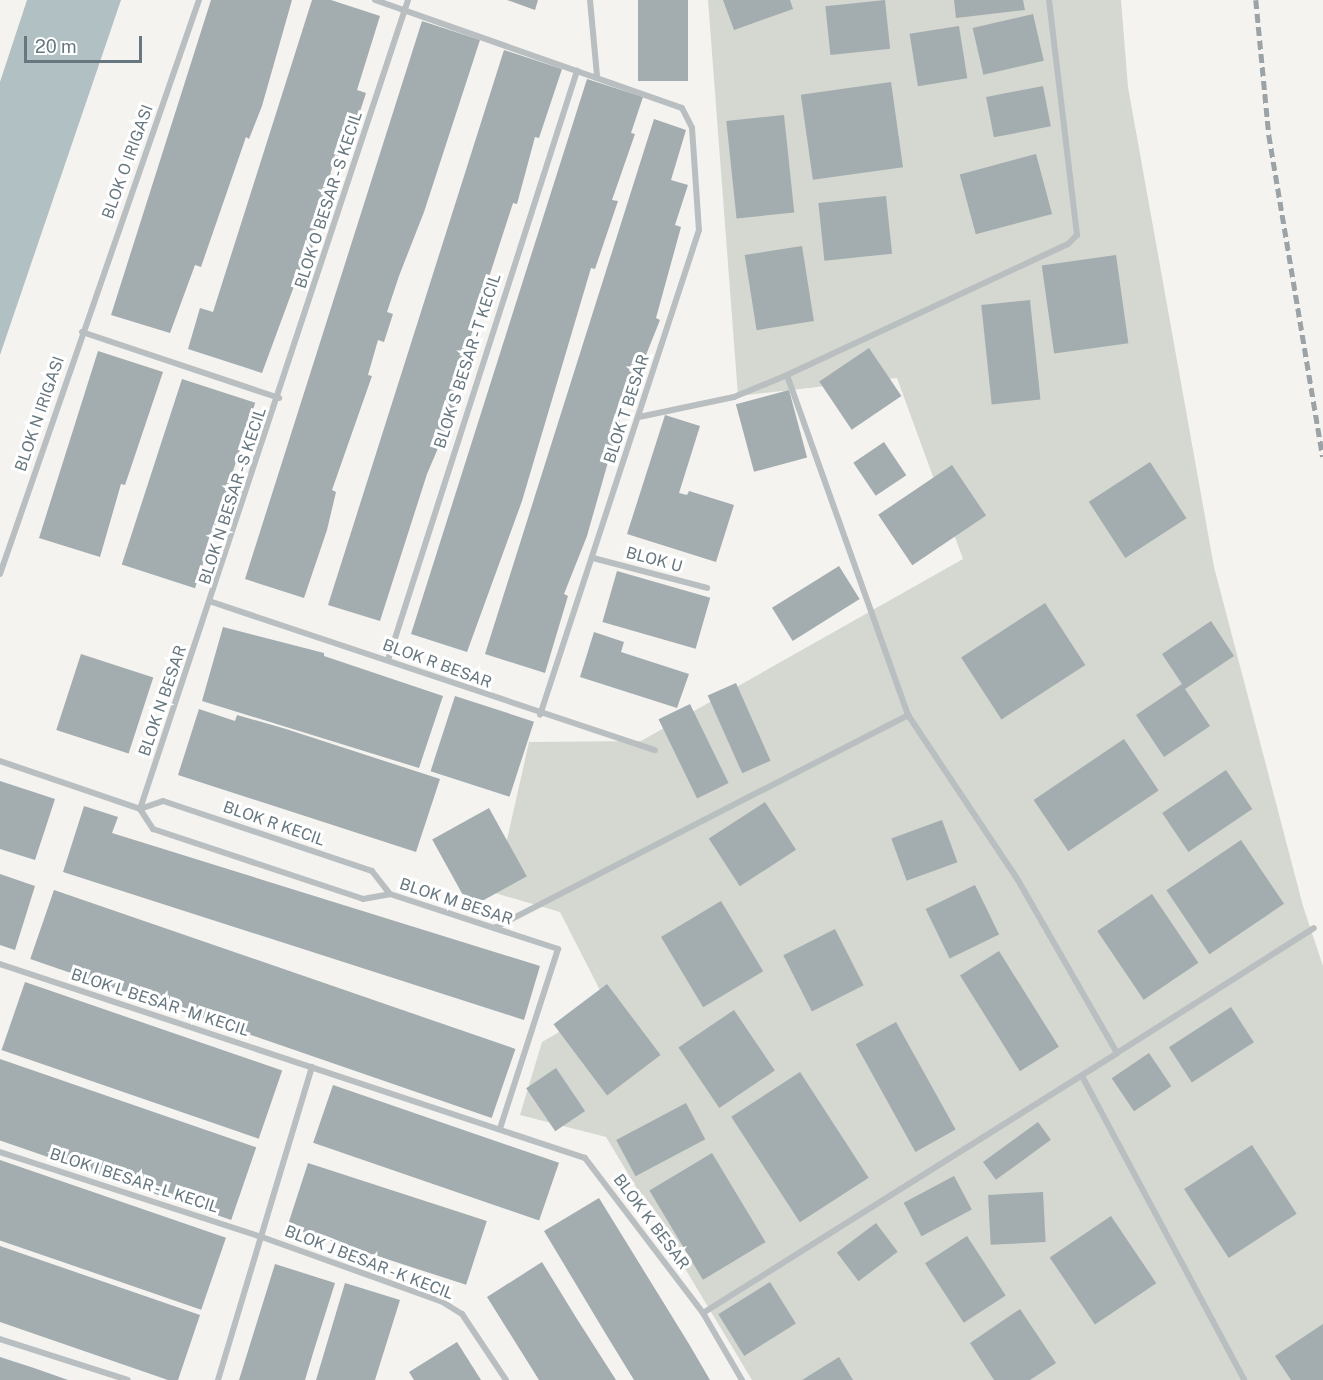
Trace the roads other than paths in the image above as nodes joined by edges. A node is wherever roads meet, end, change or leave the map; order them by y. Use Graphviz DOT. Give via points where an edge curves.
graph roads {
  1 [pos="199,0"];
  2 [pos="375,0"];
  3 [pos="408,0"];
  4 [pos="590,0"];
  5 [pos="1049,0"];
  6 [pos="404,11"];
  7 [pos="577,71"];
  8 [pos="597,75"];
  9 [pos="82,332"];
  10 [pos="787,375"];
  11 [pos="279,398"];
  12 [pos="639,417"];
  13 [pos="593,558"];
  14 [pos="0,574"];
  15 [pos="707,588"];
  16 [pos="212,602"];
  17 [pos="388,660"];
  18 [pos="540,715"];
  19 [pos="908,715"];
  20 [pos="655,750"];
  21 [pos="0,761"];
  22 [pos="140,809"];
  23 [pos="390,894"];
  24 [pos="1314,927"];
  25 [pos="494,928"];
  26 [pos="0,964"];
  27 [pos="1117,1053"];
  28 [pos="312,1067"];
  29 [pos="1082,1076"];
  30 [pos="500,1129"];
  31 [pos="0,1152"];
  32 [pos="259,1236"];
  33 [pos="703,1313"];
  34 [pos="0,1339"];
  35 [pos="128,1380"];
  36 [pos="218,1380"];
  37 [pos="506,1380"];
  38 [pos="742,1380"];
  39 [pos="1244,1380"];
  1 -- 9 [label="street, BLOK O IRIGASI"];
  2 -- 6 [label="street"];
  3 -- 6 [label="street, BLOK O BESAR - S KECIL"];
  4 -- 8 [label="street"];
  5 -- 10 [label="street" via="1077,235 1068,244"];
  6 -- 7 [label="street"];
  6 -- 11 [label="street, BLOK O BESAR - S KECIL"];
  7 -- 8 [label="street"];
  7 -- 17 [label="street, BLOK S BESAR - T KECIL"];
  8 -- 12 [label="street, BLOK T BESAR" via="682,108 692,128 699,230"];
  9 -- 11 [label="street"];
  9 -- 14 [label="street, BLOK N IRIGASI"];
  10 -- 12 [label="street" via="734,397"];
  10 -- 19 [label="street"];
  11 -- 16 [label="street, BLOK N BESAR - S KECIL"];
  12 -- 13 [label="street, BLOK T BESAR"];
  13 -- 15 [label="street, BLOK U"];
  13 -- 18 [label="street, BLOK T BESAR"];
  16 -- 17 [label="street, BLOK R BESAR"];
  16 -- 22 [label="street, BLOK N BESAR"];
  17 -- 18 [label="street, BLOK R BESAR"];
  18 -- 20 [label="street, BLOK R BESAR"];
  19 -- 25 [label="street"];
  19 -- 27 [label="street" via="1018,880"];
  21 -- 22 [label="street"];
  22 -- 23 [label="street, BLOK M BESAR" via="153,829 363,899"];
  22 -- 23 [label="street, BLOK R KECIL" via="163,801 361,867 372,871"];
  23 -- 25 [label="street, BLOK M BESAR"];
  24 -- 27 [label="street"];
  25 -- 30 [label="street, BLOK M BESAR" via="558,949"];
  26 -- 28 [label="street, BLOK L BESAR - M KECIL"];
  27 -- 29 [label="street"];
  28 -- 30 [label="street, BLOK L BESAR - M KECIL"];
  28 -- 32 [label="street"];
  29 -- 33 [label="street"];
  29 -- 39 [label="street"];
  30 -- 33 [label="street, BLOK K BESAR" via="585,1158"];
  31 -- 32 [label="street, BLOK I BESAR - L KECIL"];
  32 -- 36 [label="street"];
  32 -- 37 [label="street, BLOK J BESAR - K KECIL" via="441,1301 462,1314"];
  33 -- 38 [label="street, BLOK K BESAR"];
  34 -- 35 [label="street"];
}
